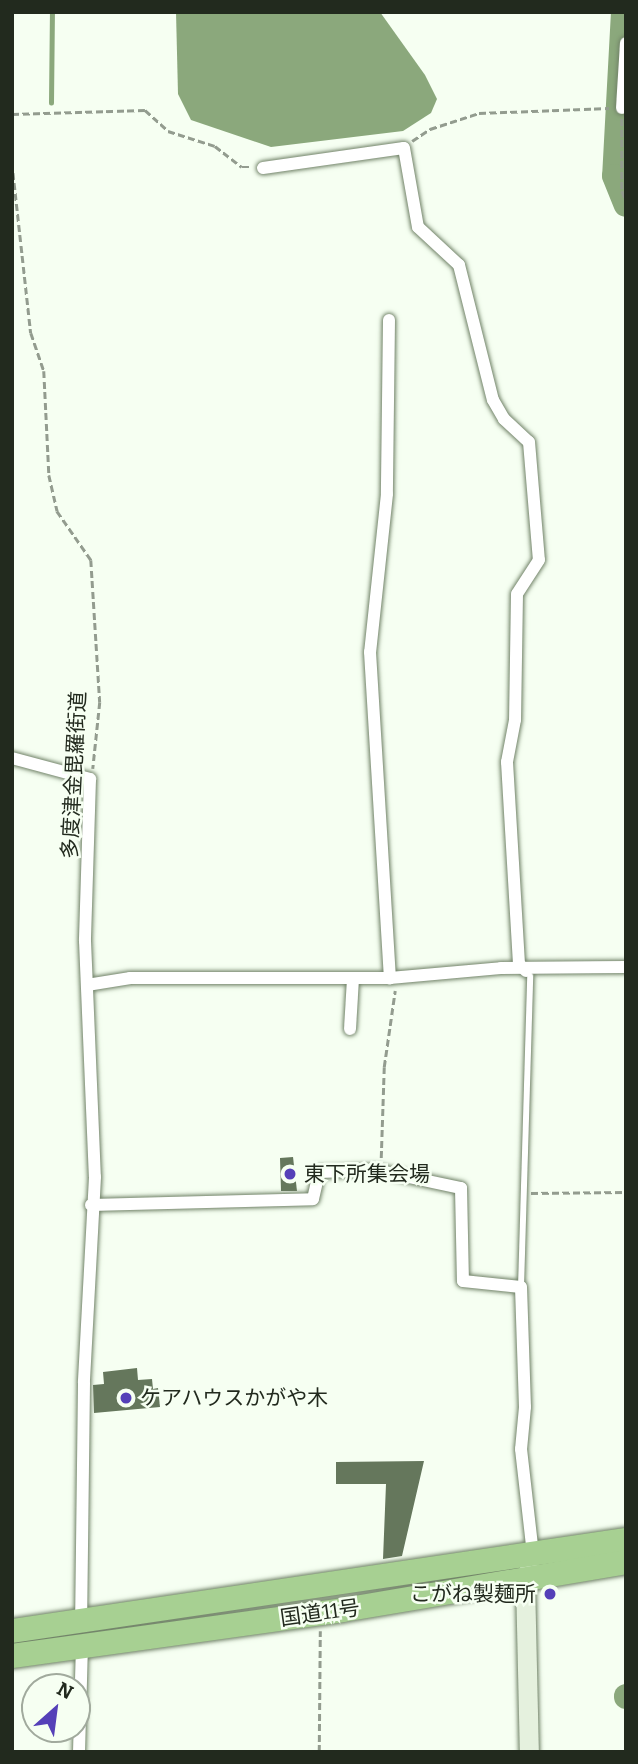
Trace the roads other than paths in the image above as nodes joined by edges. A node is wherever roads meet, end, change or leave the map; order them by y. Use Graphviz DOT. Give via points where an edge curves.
graph roads {
  1 [pos="626,43"];
  2 [pos="617,108"];
  3 [pos="263,167"];
  4 [pos="389,320"];
  5 [pos="12,758"];
  6 [pos="626,967"];
  7 [pos="529,973"];
  8 [pos="393,978"];
  9 [pos="353,979"];
  10 [pos="87,985"];
  11 [pos="350,1029"];
  12 [pos="91,1205"];
  13 [pos="521,1287"];
  14 [pos="626,1540"];
  15 [pos="533,1555"];
  16 [pos="626,1562"];
  17 [pos="525,1581"];
  18 [pos="12,1632"];
  19 [pos="82,1634"];
  20 [pos="12,1656"];
  21 [pos="79,1752"];
  22 [pos="529,1752"];
  1 -- 2 [label="street"];
  3 -- 7 [label="street" via="404,148 418,228 459,265 493,400 504,419 529,442 539,560 517,594 515,720 506,762 519,964"];
  4 -- 8 [label="street" via="387,494 370,652"];
  5 -- 10 [label="street, 多度津金毘羅街道" via="90,779"];
  6 -- 7 [label="street"];
  7 -- 8 [label="street" via="501,968"];
  7 -- 13 [label="lane"];
  8 -- 9 [label="street"];
  9 -- 10 [label="street" via="130,978"];
  9 -- 11 [label="street"];
  10 -- 12 [label="street, 多度津金毘羅街道" via="94,1149"];
  12 -- 13 [label="street" via="313,1199 319,1172 381,1171 461,1188 463,1282"];
  12 -- 19 [label="street, 多度津金毘羅街道"];
  13 -- 15 [label="street" via="525,1407 521,1449"];
  14 -- 15 [label="highway, 国道11号"];
  15 -- 17 [label="street"];
  15 -- 19 [label="highway, 国道11号"];
  16 -- 17 [label="highway, 国道11号"];
  17 -- 19 [label="highway, 国道11号" via="320,1614"];
  17 -- 22 [label="street"];
  18 -- 19 [label="highway, 国道11号"];
  19 -- 20 [label="highway, 国道11号"];
  19 -- 21 [label="street, 多度津金毘羅街道"];
}
